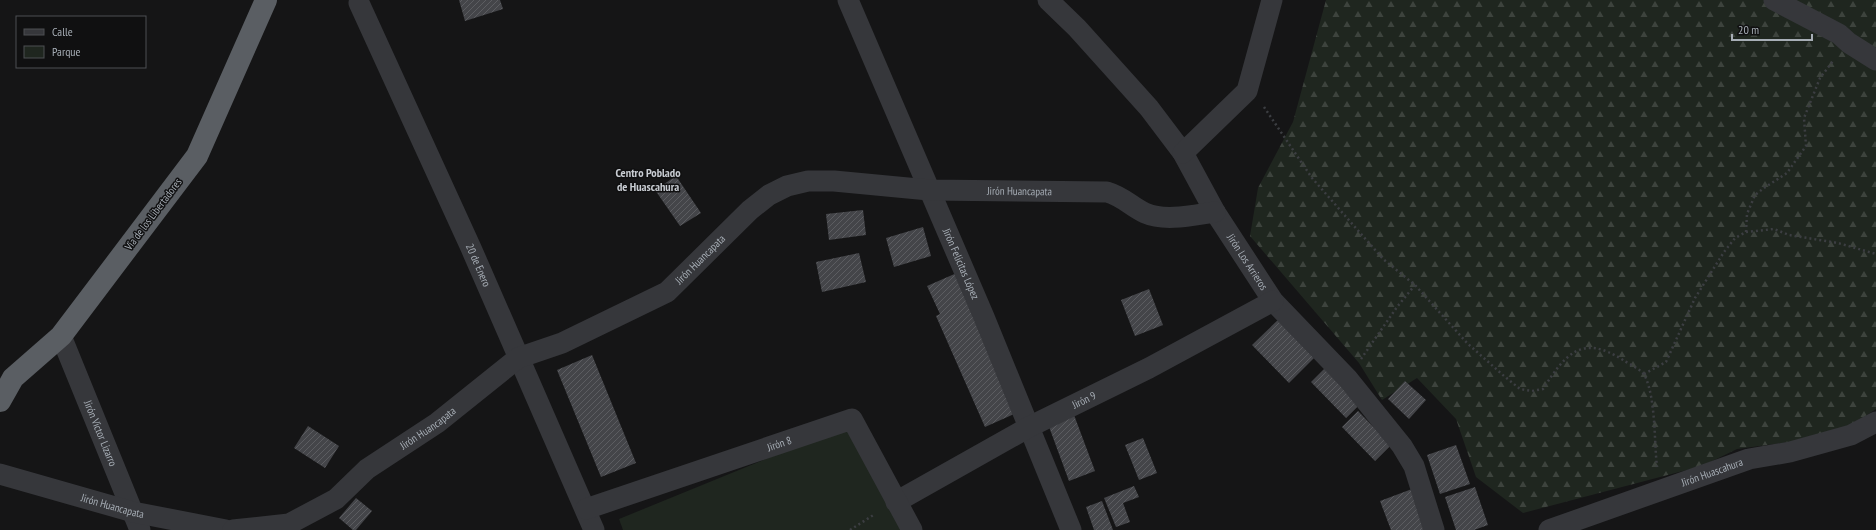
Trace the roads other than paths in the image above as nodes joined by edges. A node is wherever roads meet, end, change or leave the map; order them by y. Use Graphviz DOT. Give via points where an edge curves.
graph roads {
  1 [pos="266,0"];
  2 [pos="848,0"];
  3 [pos="1048,0"];
  4 [pos="1272,0"];
  5 [pos="1774,0"];
  6 [pos="359,2"];
  7 [pos="1876,60"];
  8 [pos="1183,153"];
  9 [pos="929,190"];
  10 [pos="1215,212"];
  11 [pos="1273,301"];
  12 [pos="61,336"];
  13 [pos="518,358"];
  14 [pos="0,401"];
  15 [pos="1876,422"];
  16 [pos="1029,426"];
  17 [pos="0,474"];
  18 [pos="896,502"];
  19 [pos="586,509"];
  20 [pos="137,521"];
  21 [pos="226,530"];
  22 [pos="233,530"];
  23 [pos="594,530"];
  24 [pos="912,530"];
  25 [pos="1071,530"];
  26 [pos="1434,530"];
  27 [pos="1549,530"];
  1 -- 12 [label="highway, Vía de los Libertadores" via="197,156"];
  2 -- 9 [label="street, Jirón Felicitas López"];
  3 -- 8 [label="street, Jirón Los Arrieros" via="1077,28 1149,108"];
  4 -- 8 [label="street" via="1247,91"];
  5 -- 7 [label="street" via="1839,34"];
  6 -- 13 [label="street, 20 de Enero"];
  8 -- 10 [label="street, Jirón Los Arrieros"];
  9 -- 10 [label="street, Jirón Huancapata" via="1107,192 1120,196 1146,213 1160,216"];
  9 -- 13 [label="street, Jirón Huancapata" via="834,181 808,181 787,186 769,195 750,210 667,292 562,343"];
  9 -- 16 [label="street, Jirón Felicitas López"];
  10 -- 11 [label="street, Jirón Los Arrieros"];
  11 -- 16 [label="street, Jirón 9" via="1149,368"];
  11 -- 26 [label="street, Jirón Los Arrieros" via="1348,379 1402,446 1414,466"];
  12 -- 14 [label="highway, Vía de los Libertadores" via="13,378"];
  12 -- 20 [label="street, Jirón Víctor Lizarro"];
  13 -- 19 [label="street, 20 de Enero"];
  13 -- 22 [label="street, Jirón Huancapata" via="437,423 367,469 336,499 289,524"];
  15 -- 27 [label="street, Jirón Huascahura" via="1851,435 1790,452 1749,459"];
  16 -- 18 [label="street, Jirón 9"];
  16 -- 25 [label="street, Jirón Felicitas López"];
  17 -- 20 [label="street, Jirón Huancapata"];
  18 -- 19 [label="street, Jirón 8" via="852,419"];
  18 -- 24 [label="street, Jirón 8"];
  19 -- 23 [label="street, 20 de Enero"];
  20 -- 21 [label="street, Jirón Huancapata"];
}
